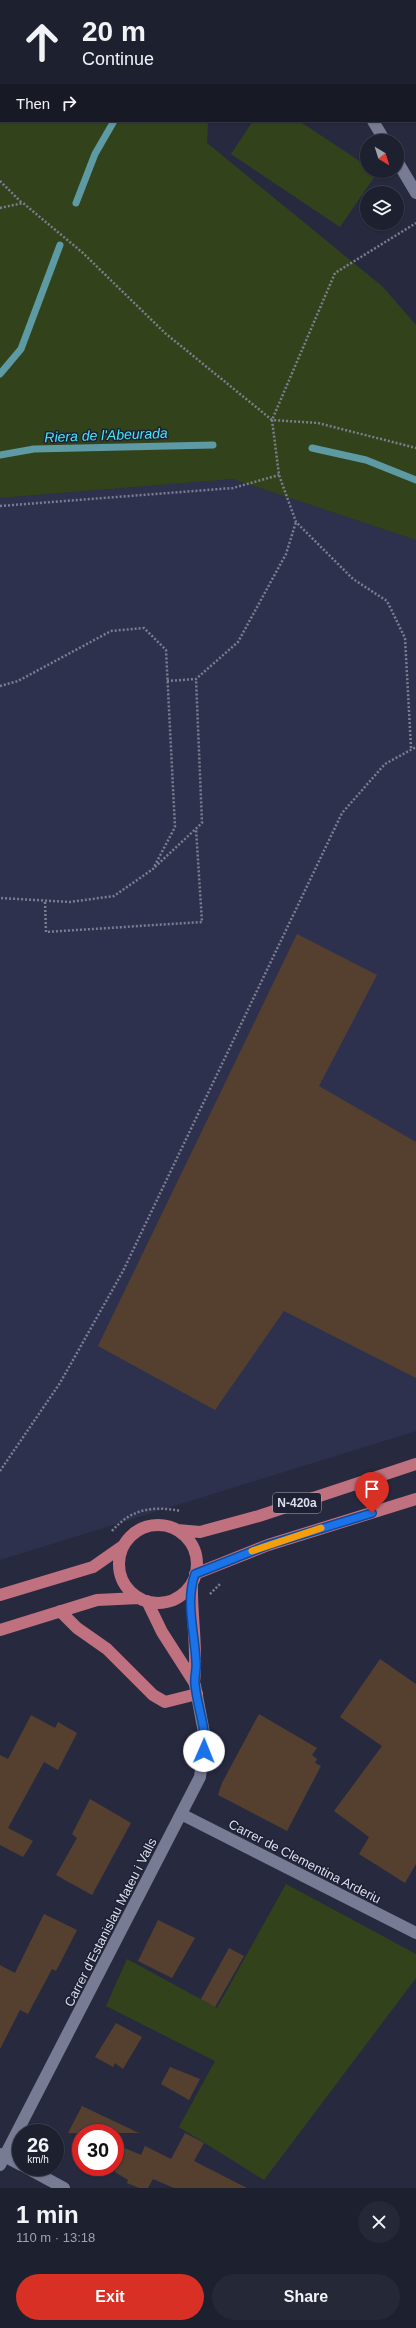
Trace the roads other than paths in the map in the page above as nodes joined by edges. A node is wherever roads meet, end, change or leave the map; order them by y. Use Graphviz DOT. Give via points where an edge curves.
graph roads {
  1 [pos="374,122"];
  2 [pos="381,134"];
  3 [pos="404,173"];
  4 [pos="416,193"];
  5 [pos="416,1464"];
  6 [pos="416,1499"];
  7 [pos="177,1530"];
  8 [pos="123,1546"];
  9 [pos="193,1578"];
  10 [pos="0,1595"];
  11 [pos="143,1600"];
  12 [pos="60,1611"];
  13 [pos="0,1630"];
  14 [pos="194,1682"];
  15 [pos="197,1694"];
  16 [pos="181,1814"];
  17 [pos="416,1933"];
  18 [pos="2,2158"];
  19 [pos="12,2162"];
  20 [pos="42,2176"];
  21 [pos="64,2188"];
  1 -- 2 [label="street"];
  3 -- 4 [label="street"];
  5 -- 7 [label="main road, N-420a" via="259,1516 200,1532"];
  6 -- 9 [label="main road, N-420a" via="268,1545"];
  7 -- 8 [label="main road, N-420a" via="159,1525 147,1527 136,1532"];
  7 -- 9 [label="main road" via="187,1538 194,1549 196,1561"];
  8 -- 10 [label="main road, N-420a" via="93,1567"];
  8 -- 11 [label="main road" via="119,1565 122,1578 129,1590"];
  9 -- 11 [label="main road, N-420a" via="180,1596 173,1600"];
  9 -- 14 [label="main road" via="191,1612 196,1664"];
  11 -- 12 [label="main road, N-420a" via="97,1600"];
  11 -- 14 [label="main road"];
  12 -- 13 [label="main road, N-420a"];
  12 -- 15 [label="main road" via="77,1628 107,1648 153,1695 165,1702"];
  14 -- 15 [label="street, Carrer d'Estanislau Mateu i Valls"];
  15 -- 16 [label="street, Carrer d'Estanislau Mateu i Valls" via="205,1738 200,1777"];
  16 -- 17 [label="street, Carrer de Clementina Arderiu"];
  16 -- 18 [label="street, Carrer d'Estanislau Mateu i Valls"];
  18 -- 19 [label="street"];
  20 -- 21 [label="street"];
}
